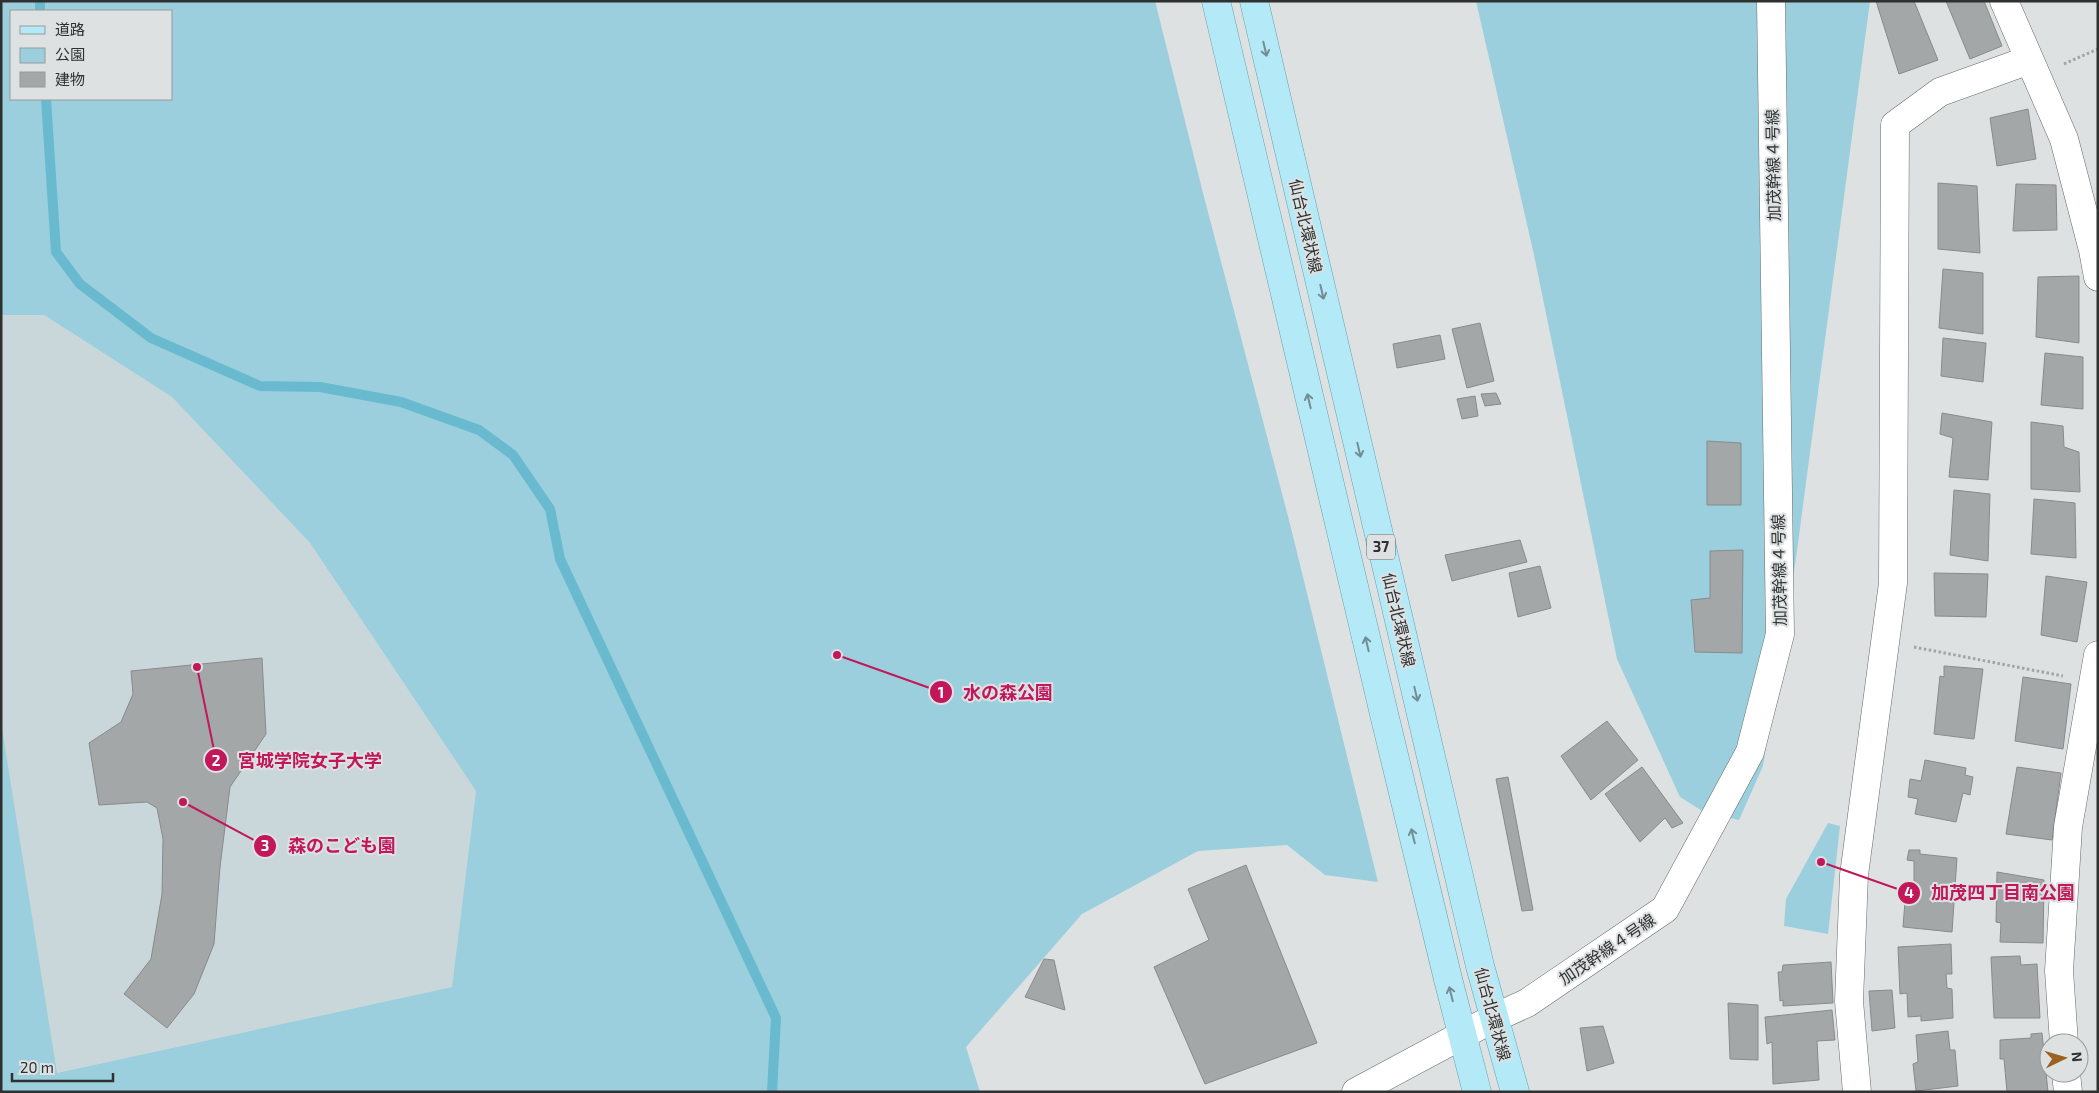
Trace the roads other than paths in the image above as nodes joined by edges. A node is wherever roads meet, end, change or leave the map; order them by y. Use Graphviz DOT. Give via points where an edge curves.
graph roads {
  1 [pos="1216,1"];
  2 [pos="1254,1"];
  3 [pos="1771,1"];
  4 [pos="2004,1"];
  5 [pos="2029,60"];
  6 [pos="2098,276"];
  7 [pos="2098,655"];
  8 [pos="1494,1018"];
  9 [pos="2063,1033"];
  10 [pos="1462,1036"];
  11 [pos="1356,1092"];
  12 [pos="1477,1092"];
  13 [pos="1515,1092"];
  14 [pos="1857,1092"];
  10 -- 1 [label="main road, 37, one-way"];
  2 -- 8 [label="main road, 仙台北環状線 / 37, one-way"];
  3 -- 8 [label="street, 加茂幹線４号線" via="1780,634 1750,752 1665,909 1527,1003"];
  4 -- 5 [label="street"];
  5 -- 6 [label="street" via="2064,138"];
  5 -- 14 [label="street" via="1940,92 1895,124 1893,583 1854,875 1849,1001"];
  7 -- 9 [label="street" via="2068,827 2059,971"];
  8 -- 10 [label="street, 加茂幹線４号線"];
  8 -- 13 [label="main road, 仙台北環状線 / 37"];
  10 -- 11 [label="street, 加茂幹線４号線"];
  10 -- 12 [label="main road, 37"];
}
